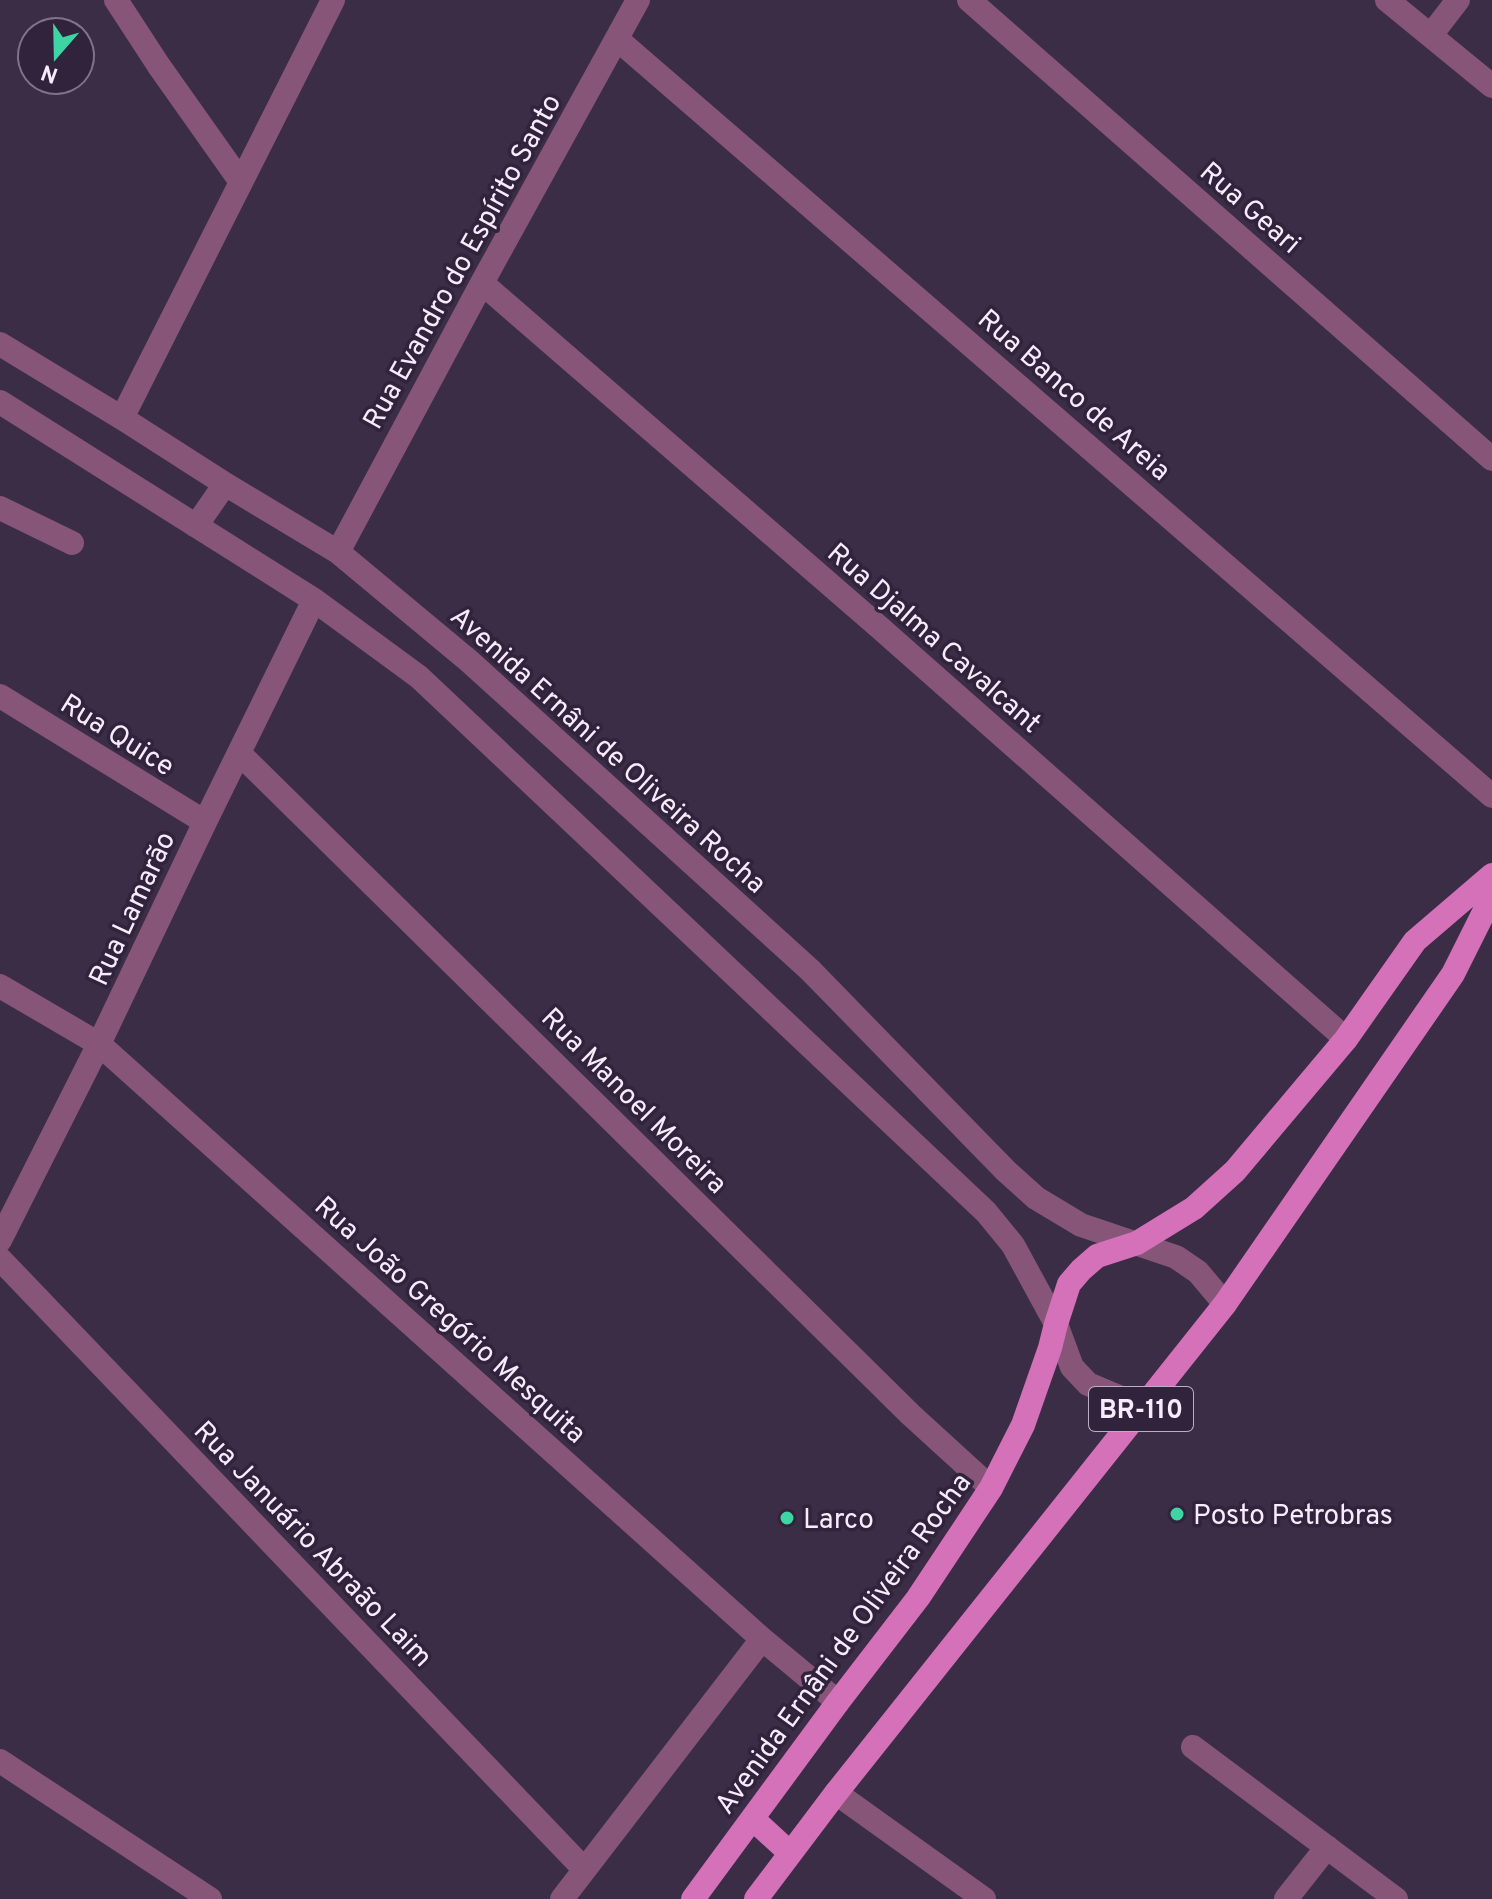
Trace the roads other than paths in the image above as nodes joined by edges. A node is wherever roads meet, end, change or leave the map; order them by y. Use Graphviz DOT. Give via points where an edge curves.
graph roads {
  1 [pos="116,0"];
  2 [pos="333,0"];
  3 [pos="638,0"];
  4 [pos="969,0"];
  5 [pos="1387,0"];
  6 [pos="1458,0"];
  7 [pos="1431,35"];
  8 [pos="617,39"];
  9 [pos="1492,86"];
  10 [pos="241,182"];
  11 [pos="482,283"];
  12 [pos="0,344"];
  13 [pos="0,402"];
  14 [pos="122,418"];
  15 [pos="1492,459"];
  16 [pos="225,484"];
  17 [pos="0,508"];
  18 [pos="196,526"];
  19 [pos="72,543"];
  20 [pos="338,552"];
  21 [pos="314,600"];
  22 [pos="0,696"];
  23 [pos="239,753"];
  24 [pos="1492,796"];
  25 [pos="205,822"];
  26 [pos="1492,875"];
  27 [pos="1492,896"];
  28 [pos="0,986"];
  29 [pos="1346,1039"];
  30 [pos="99,1044"];
  31 [pos="0,1240"];
  32 [pos="1137,1243"];
  33 [pos="0,1259"];
  34 [pos="1225,1304"];
  35 [pos="1056,1324"];
  36 [pos="1143,1407"];
  37 [pos="991,1488"];
  38 [pos="762,1639"];
  39 [pos="838,1702"];
  40 [pos="1193,1747"];
  41 [pos="0,1761"];
  42 [pos="836,1793"];
  43 [pos="753,1819"];
  44 [pos="1327,1847"];
  45 [pos="790,1853"];
  46 [pos="584,1869"];
  47 [pos="210,1899"];
  48 [pos="562,1899"];
  49 [pos="693,1899"];
  50 [pos="756,1899"];
  51 [pos="984,1899"];
  52 [pos="1286,1899"];
  53 [pos="1396,1899"];
  1 -- 10 [label="street"];
  2 -- 10 [label="street"];
  3 -- 8 [label="street, Rua Evandro do Espírito Santo"];
  4 -- 15 [label="street, Rua Geari"];
  5 -- 7 [label="street"];
  6 -- 7 [label="street"];
  7 -- 9 [label="street"];
  8 -- 11 [label="street, Rua Evandro do Espírito Santo"];
  8 -- 24 [label="street, Rua Banco de Areia"];
  10 -- 14 [label="street"];
  11 -- 20 [label="street, Rua Evandro do Espírito Santo"];
  11 -- 29 [label="street, Rua Djalma Cavalcant"];
  12 -- 14 [label="street, Avenida Ernâni de Oliveira Rocha"];
  13 -- 18 [label="street"];
  14 -- 16 [label="street, Avenida Ernâni de Oliveira Rocha"];
  16 -- 18 [label="street"];
  16 -- 20 [label="street, Avenida Ernâni de Oliveira Rocha"];
  17 -- 19 [label="street"];
  18 -- 21 [label="street"];
  20 -- 32 [label="street, Avenida Ernâni de Oliveira Rocha" via="469,661 810,970 1036,1198 1081,1225"];
  21 -- 23 [label="street, Rua Lamarão"];
  21 -- 35 [label="street" via="419,677 986,1212 1013,1245"];
  22 -- 25 [label="street, Rua Quice"];
  23 -- 25 [label="street, Rua Lamarão"];
  23 -- 37 [label="street, Rua Manoel Moreira"];
  25 -- 30 [label="street, Rua Lamarão"];
  26 -- 29 [label="main road, Avenida Ernâni de Oliveira Rocha" via="1415,941"];
  27 -- 34 [label="main road, BR-110" via="1453,974"];
  28 -- 30 [label="street, Rua João Gregório Mesquita"];
  29 -- 32 [label="main road, Avenida Ernâni de Oliveira Rocha" via="1235,1171 1194,1208"];
  30 -- 31 [label="street, Rua Lamarão"];
  30 -- 38 [label="street, Rua João Gregório Mesquita"];
  32 -- 34 [label="street, Avenida Ernâni de Oliveira Rocha" via="1176,1257 1198,1272"];
  32 -- 35 [label="main road, Avenida Ernâni de Oliveira Rocha" via="1097,1256 1081,1270 1069,1284"];
  33 -- 46 [label="street, Rua Januário Abraão Laim"];
  34 -- 36 [label="main road, BR-110"];
  35 -- 36 [label="street" via="1072,1367 1088,1384"];
  35 -- 37 [label="main road, Avenida Ernâni de Oliveira Rocha" via="1023,1425"];
  36 -- 42 [label="main road, BR-110"];
  37 -- 39 [label="main road, Avenida Ernâni de Oliveira Rocha" via="918,1598"];
  38 -- 39 [label="street, Rua João Gregório Mesquita"];
  38 -- 46 [label="street"];
  39 -- 43 [label="main road, Avenida Ernâni de Oliveira Rocha"];
  40 -- 44 [label="street"];
  41 -- 47 [label="street"];
  42 -- 45 [label="main road, BR-110"];
  42 -- 51 [label="street"];
  43 -- 45 [label="main road"];
  43 -- 49 [label="main road, Avenida Ernâni de Oliveira Rocha"];
  44 -- 52 [label="street"];
  44 -- 53 [label="street"];
  45 -- 50 [label="main road, BR-110"];
  46 -- 48 [label="street"];
}
